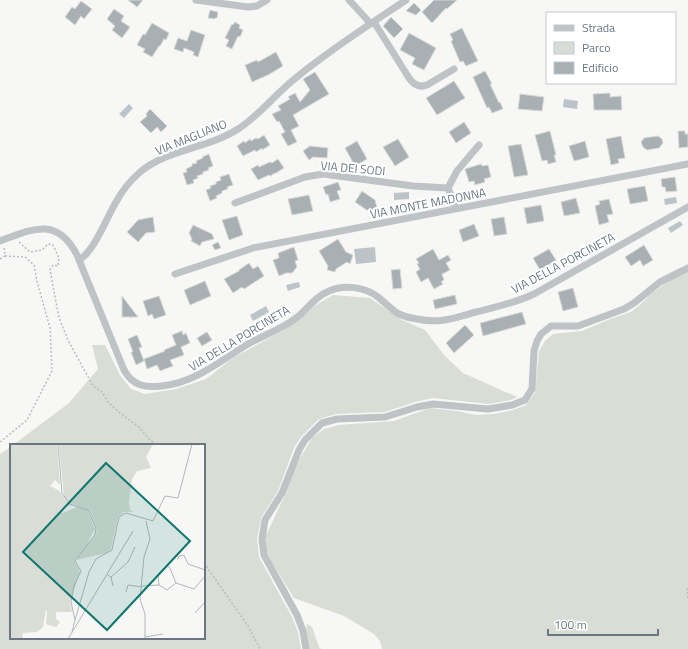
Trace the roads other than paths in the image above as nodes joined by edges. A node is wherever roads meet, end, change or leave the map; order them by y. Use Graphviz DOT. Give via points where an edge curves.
graph roads {
  1 [pos="196,0"];
  2 [pos="268,0"];
  3 [pos="349,0"];
  4 [pos="406,0"];
  5 [pos="372,23"];
  6 [pos="454,69"];
  7 [pos="479,145"];
  8 [pos="688,164"];
  9 [pos="448,188"];
  10 [pos="235,203"];
  11 [pos="688,207"];
  12 [pos="456,209"];
  13 [pos="2,244"];
  14 [pos="79,260"];
  15 [pos="688,268"];
  16 [pos="175,274"];
  17 [pos="306,649"];
  1 -- 2 [label="street" via="248,7 257,6"];
  3 -- 5 [label="street"];
  4 -- 5 [label="street, VIA MAGLIANO"];
  5 -- 6 [label="street" via="416,85 427,85"];
  5 -- 14 [label="street, VIA MAGLIANO" via="296,77 238,129 212,142 162,159 139,173 121,193 89,252"];
  7 -- 9 [label="street" via="457,172"];
  8 -- 12 [label="street, VIA MONTE MADONNA"];
  9 -- 10 [label="street, VIA DEI SODI" via="315,175"];
  9 -- 12 [label="street"];
  11 -- 14 [label="street, VIA DELLA PORCINETA" via="540,290 507,305 446,321 425,321 400,315 377,297 363,290 334,289 316,299 293,320 203,373 177,384 152,388 135,383 124,370"];
  12 -- 16 [label="street, VIA MONTE MADONNA" via="253,248"];
  13 -- 14 [label="street, VIA DELLA PORCINETA" via="12,237 46,228 67,240"];
  15 -- 17 [label="street" via="660,282 624,309 578,326 551,326 537,341 532,389 525,400 488,409 433,404 385,417 337,419 322,423 299,450 282,493 265,520 262,539 264,555 297,615"];
}
